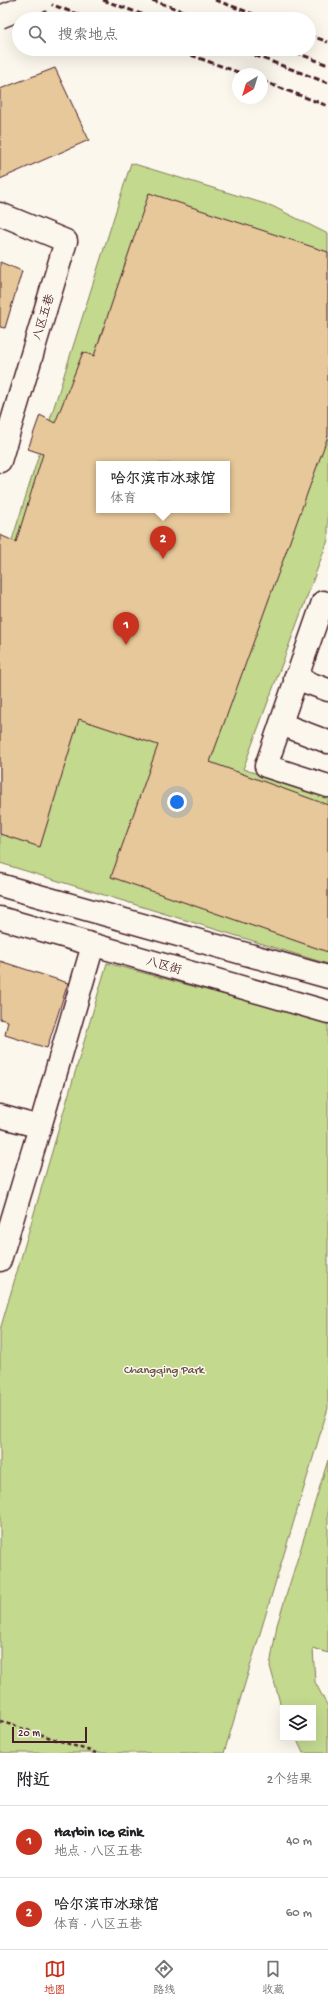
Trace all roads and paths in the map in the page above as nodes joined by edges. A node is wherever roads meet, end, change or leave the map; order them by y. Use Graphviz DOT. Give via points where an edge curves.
graph roads {
  1 [pos="42,0"];
  2 [pos="12,12"];
  3 [pos="12,12"];
  4 [pos="0,17"];
  5 [pos="0,214"];
  6 [pos="0,461"];
  7 [pos="325,603"];
  8 [pos="295,678"];
  9 [pos="328,690"];
  10 [pos="281,724"];
  11 [pos="328,742"];
  12 [pos="328,786"];
  13 [pos="0,885"];
  14 [pos="0,918"];
  15 [pos="93,945"];
  16 [pos="328,977"];
  17 [pos="328,1012"];
  18 [pos="0,1116"];
  19 [pos="40,1127"];
  20 [pos="0,1260"];
  21 [pos="0,1721"];
  22 [pos="96,1753"];
  1 -- 3 [label="main road, bridge"];
  2 -- 4 [label="main road, bridge"];
  5 -- 6 [label="main road, 八区五巷" via="66,241"];
  7 -- 8 [label="main road"];
  8 -- 9 [label="main road"];
  8 -- 10 [label="main road"];
  10 -- 11 [label="main road"];
  10 -- 12 [label="main road" via="266,766"];
  13 -- 16 [label="main road"];
  14 -- 15 [label="main road, 八区街"];
  15 -- 17 [label="main road, 八区街"];
  15 -- 19 [label="main road"];
  18 -- 19 [label="main road"];
  19 -- 20 [label="main road"];
  21 -- 22 [label="path"];
}
